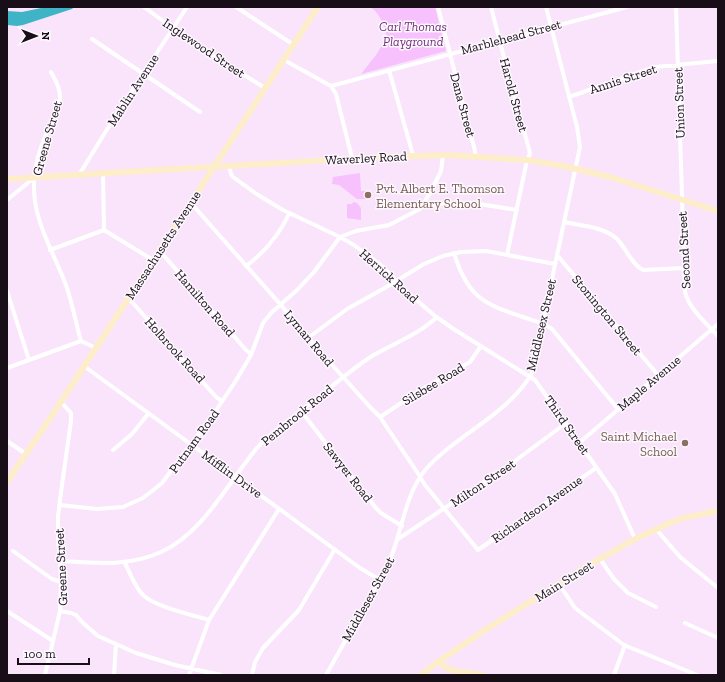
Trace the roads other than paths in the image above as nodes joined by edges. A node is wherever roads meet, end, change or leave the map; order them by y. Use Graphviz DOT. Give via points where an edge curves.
graph roads {
  1 [pos="144,7"];
  2 [pos="187,7"];
  3 [pos="236,7"];
  4 [pos="318,7"];
  5 [pos="438,7"];
  6 [pos="491,7"];
  7 [pos="546,7"];
  8 [pos="627,7"];
  9 [pos="676,7"];
  10 [pos="551,27"];
  11 [pos="174,28"];
  12 [pos="92,39"];
  13 [pos="500,41"];
  14 [pos="294,44"];
  15 [pos="450,54"];
  16 [pos="284,60"];
  17 [pos="718,61"];
  18 [pos="678,66"];
  19 [pos="389,70"];
  20 [pos="51,72"];
  21 [pos="144,74"];
  22 [pos="331,86"];
  23 [pos="265,88"];
  24 [pos="570,97"];
  25 [pos="200,112"];
  26 [pos="413,155"];
  27 [pos="443,155"];
  28 [pos="476,156"];
  29 [pos="352,158"];
  30 [pos="527,160"];
  31 [pos="229,166"];
  32 [pos="214,167"];
  33 [pos="575,168"];
  34 [pos="103,173"];
  35 [pos="79,175"];
  36 [pos="35,177"];
  37 [pos="7,179"];
  38 [pos="681,199"];
  39 [pos="7,200"];
  40 [pos="191,203"];
  41 [pos="422,205"];
  42 [pos="517,210"];
  43 [pos="718,211"];
  44 [pos="289,214"];
  45 [pos="564,222"];
  46 [pos="104,230"];
  47 [pos="340,237"];
  48 [pos="50,250"];
  49 [pos="159,250"];
  50 [pos="454,253"];
  51 [pos="508,255"];
  52 [pos="557,255"];
  53 [pos="153,260"];
  54 [pos="555,264"];
  55 [pos="246,266"];
  56 [pos="684,268"];
  57 [pos="397,281"];
  58 [pos="7,291"];
  59 [pos="128,299"];
  60 [pos="280,304"];
  61 [pos="13,310"];
  62 [pos="7,312"];
  63 [pos="437,317"];
  64 [pos="543,322"];
  65 [pos="718,324"];
  66 [pos="712,330"];
  67 [pos="718,336"];
  68 [pos="308,338"];
  69 [pos="81,341"];
  70 [pos="481,346"];
  71 [pos="96,348"];
  72 [pos="251,354"];
  73 [pos="29,360"];
  74 [pos="84,366"];
  75 [pos="7,368"];
  76 [pos="658,375"];
  77 [pos="530,377"];
  78 [pos="343,378"];
  79 [pos="222,400"];
  80 [pos="61,402"];
  81 [pos="618,409"];
  82 [pos="301,411"];
  83 [pos="148,414"];
  84 [pos="380,417"];
  85 [pos="566,424"];
  86 [pos="7,441"];
  87 [pos="580,443"];
  88 [pos="191,444"];
  89 [pos="113,450"];
  90 [pos="26,454"];
  91 [pos="596,468"];
  92 [pos="236,477"];
  93 [pos="421,477"];
  94 [pos="7,482"];
  95 [pos="60,504"];
  96 [pos="279,509"];
  97 [pos="445,509"];
  98 [pos="718,511"];
  99 [pos="402,526"];
  100 [pos="656,529"];
  101 [pos="397,539"];
  102 [pos="635,539"];
  103 [pos="335,549"];
  104 [pos="478,550"];
  105 [pos="13,551"];
  106 [pos="600,559"];
  107 [pos="59,561"];
  108 [pos="125,563"];
  109 [pos="380,580"];
  110 [pos="61,582"];
  111 [pos="559,584"];
  112 [pos="718,588"];
  113 [pos="656,607"];
  114 [pos="7,611"];
  115 [pos="60,611"];
  116 [pos="209,620"];
  117 [pos="685,623"];
  118 [pos="718,638"];
  119 [pos="53,641"];
  120 [pos="116,644"];
  121 [pos="625,645"];
  122 [pos="439,661"];
  123 [pos="190,669"];
  124 [pos="45,675"];
  125 [pos="114,675"];
  126 [pos="188,675"];
  127 [pos="221,675"];
  128 [pos="252,675"];
  129 [pos="326,675"];
  130 [pos="421,675"];
  131 [pos="482,675"];
  132 [pos="614,675"];
  133 [pos="697,675"];
  1 -- 11 [label="street, Inglewood Street"];
  2 -- 11 [label="street, Mablin Avenue"];
  3 -- 14 [label="street"];
  4 -- 14 [label="main road, Massachusetts Avenue"];
  5 -- 15 [label="street, Dana Street"];
  6 -- 13 [label="street, Harold Street"];
  7 -- 10 [label="street, Middlesex Street"];
  8 -- 10 [label="street, Marblehead Street"];
  9 -- 18 [label="street, Union Street"];
  10 -- 13 [label="street, Marblehead Street"];
  10 -- 24 [label="street, Middlesex Street"];
  11 -- 21 [label="street, Mablin Avenue"];
  11 -- 23 [label="street, Inglewood Street"];
  12 -- 21 [label="street"];
  13 -- 15 [label="street, Marblehead Street"];
  13 -- 30 [label="street, Harold Street" via="529,149"];
  14 -- 16 [label="main road, Massachusetts Avenue"];
  15 -- 19 [label="street, Marblehead Street"];
  15 -- 28 [label="street, Dana Street"];
  16 -- 22 [label="street"];
  16 -- 23 [label="main road, Massachusetts Avenue"];
  17 -- 18 [label="street, Annis Street"];
  18 -- 24 [label="street, Annis Street" via="662,66 648,70"];
  18 -- 38 [label="street, Union Street"];
  19 -- 22 [label="street, Marblehead Street"];
  19 -- 26 [label="street"];
  20 -- 36 [label="street, Greene Street" via="58,84 60,100 42,145"];
  21 -- 25 [label="street"];
  21 -- 35 [label="street, Mablin Avenue"];
  22 -- 29 [label="street" via="336,94"];
  23 -- 32 [label="main road, Massachusetts Avenue"];
  24 -- 33 [label="street, Middlesex Street" via="580,149"];
  26 -- 27 [label="main road, Waverley Road"];
  26 -- 29 [label="main road, Waverley Road"];
  27 -- 28 [label="main road, Waverley Road"];
  27 -- 41 [label="street" via="440,171"];
  28 -- 30 [label="main road, Waverley Road"];
  29 -- 31 [label="main road, Waverley Road"];
  30 -- 33 [label="main road, Waverley Road"];
  30 -- 42 [label="street, Harold Street"];
  31 -- 32 [label="main road, Waverley Road"];
  31 -- 44 [label="street, Herrick Road" via="233,177 258,196"];
  32 -- 34 [label="main road, Waverley Road"];
  32 -- 40 [label="main road, Massachusetts Avenue"];
  33 -- 38 [label="main road, Waverley Road"];
  33 -- 45 [label="street, Middlesex Street"];
  34 -- 35 [label="main road, Waverley Road"];
  34 -- 46 [label="street"];
  35 -- 36 [label="main road, Waverley Road"];
  36 -- 37 [label="main road, Waverley Road"];
  36 -- 39 [label="street"];
  36 -- 48 [label="street, Greene Street" via="37,212"];
  38 -- 43 [label="main road, Waverley Road"];
  38 -- 56 [label="street, Second Street"];
  40 -- 49 [label="main road, Massachusetts Avenue"];
  40 -- 55 [label="street, Lyman Road"];
  41 -- 42 [label="street" via="473,203"];
  41 -- 47 [label="street" via="420,209 389,225 352,232"];
  42 -- 51 [label="street, Harold Street"];
  44 -- 47 [label="street, Herrick Road"];
  44 -- 55 [label="street" via="270,244"];
  45 -- 52 [label="street, Middlesex Street"];
  45 -- 56 [label="street" via="608,233 643,270"];
  46 -- 48 [label="street"];
  46 -- 53 [label="street"];
  47 -- 57 [label="street, Herrick Road" via="373,258"];
  47 -- 60 [label="street, Putnam Road" via="314,272"];
  48 -- 69 [label="street, Greene Street" via="67,287"];
  49 -- 53 [label="main road, Massachusetts Avenue"];
  49 -- 72 [label="street, Hamilton Road"];
  50 -- 51 [label="street" via="486,251"];
  50 -- 57 [label="street" via="429,262"];
  50 -- 64 [label="street" via="473,293 499,309"];
  51 -- 54 [label="street"];
  52 -- 54 [label="street, Middlesex Street"];
  52 -- 76 [label="street, Stonington Street"];
  53 -- 59 [label="main road, Massachusetts Avenue"];
  54 -- 64 [label="street, Middlesex Street"];
  55 -- 60 [label="street, Lyman Road"];
  56 -- 66 [label="street, Second Street" via="686,297"];
  57 -- 63 [label="street, Herrick Road"];
  57 -- 68 [label="street" via="342,312"];
  58 -- 61 [label="street"];
  59 -- 71 [label="main road, Massachusetts Avenue"];
  59 -- 79 [label="street, Holbrook Road" via="216,397"];
  60 -- 68 [label="street, Lyman Road"];
  60 -- 72 [label="street, Putnam Road" via="263,323"];
  61 -- 62 [label="street"];
  61 -- 73 [label="street"];
  63 -- 70 [label="street, Herrick Road"];
  63 -- 78 [label="street, Pembrook Road" via="414,334 372,356"];
  64 -- 77 [label="street, Middlesex Street"];
  64 -- 81 [label="street" via="552,329"];
  65 -- 66 [label="street, Maple Avenue"];
  66 -- 67 [label="street, Second Street"];
  66 -- 76 [label="street, Maple Avenue"];
  68 -- 78 [label="street, Lyman Road"];
  69 -- 71 [label="street"];
  69 -- 73 [label="street"];
  70 -- 77 [label="street, Herrick Road"];
  70 -- 84 [label="street, Silsbee Road" via="470,362"];
  71 -- 74 [label="main road, Massachusetts Avenue"];
  72 -- 79 [label="street, Putnam Road" via="236,382"];
  73 -- 75 [label="street"];
  74 -- 80 [label="main road, Massachusetts Avenue"];
  74 -- 83 [label="street, Mifflin Drive"];
  76 -- 81 [label="street, Maple Avenue"];
  77 -- 85 [label="street, Third Street" via="539,384"];
  77 -- 93 [label="street, Middlesex Street" via="508,402 441,454"];
  78 -- 82 [label="street, Pembrook Road"];
  78 -- 84 [label="street, Lyman Road"];
  79 -- 88 [label="street, Putnam Road"];
  80 -- 90 [label="main road, Massachusetts Avenue"];
  80 -- 95 [label="street, Greene Street" via="71,413 71,421"];
  81 -- 87 [label="street, Maple Avenue"];
  82 -- 92 [label="street, Pembrook Road" via="269,435"];
  82 -- 99 [label="street, Sawyer Road" via="376,508"];
  83 -- 88 [label="street, Mifflin Drive"];
  83 -- 89 [label="street" via="132,434"];
  84 -- 93 [label="street, Lyman Road"];
  85 -- 87 [label="street, Third Street"];
  85 -- 97 [label="street, Milton Street"];
  86 -- 90 [label="street"];
  87 -- 91 [label="street, Third Street"];
  88 -- 92 [label="street, Mifflin Drive"];
  88 -- 95 [label="street, Putnam Road" via="162,483 136,502 111,509"];
  90 -- 94 [label="main road, Massachusetts Avenue"];
  91 -- 102 [label="street, Third Street" via="615,496"];
  91 -- 104 [label="street, Richardson Avenue"];
  92 -- 96 [label="street, Mifflin Drive"];
  92 -- 108 [label="street, Pembrook Road" via="206,515 178,543 160,553"];
  93 -- 97 [label="street, Lyman Road"];
  93 -- 99 [label="street, Middlesex Street" via="412,494"];
  95 -- 107 [label="street, Greene Street"];
  96 -- 103 [label="street, Mifflin Drive"];
  96 -- 116 [label="street"];
  97 -- 101 [label="street, Milton Street"];
  97 -- 104 [label="street, Lyman Road"];
  98 -- 100 [label="main road, Main Street" via="683,518"];
  99 -- 101 [label="street, Middlesex Street"];
  100 -- 102 [label="main road, Main Street"];
  100 -- 112 [label="street" via="680,557"];
  101 -- 109 [label="street, Middlesex Street" via="393,555"];
  102 -- 106 [label="main road, Main Street"];
  103 -- 109 [label="street, Mifflin Drive"];
  103 -- 128 [label="street" via="300,610 263,648 255,662"];
  105 -- 110 [label="street" via="52,579"];
  106 -- 111 [label="main road, Main Street"];
  106 -- 113 [label="street" via="628,593"];
  107 -- 108 [label="street, Pembrook Road"];
  107 -- 110 [label="street, Greene Street"];
  108 -- 116 [label="street" via="143,596 166,607"];
  109 -- 129 [label="street, Middlesex Street"];
  110 -- 115 [label="street, Greene Street"];
  111 -- 121 [label="street" via="575,608"];
  111 -- 122 [label="main road, Main Street"];
  114 -- 119 [label="street"];
  115 -- 119 [label="street"];
  115 -- 120 [label="street, Greene Street" via="71,612 98,636"];
  116 -- 123 [label="street"];
  117 -- 118 [label="street"];
  119 -- 124 [label="street"];
  120 -- 123 [label="street, Greene Street" via="147,657"];
  120 -- 125 [label="street"];
  121 -- 132 [label="street"];
  121 -- 133 [label="street"];
  122 -- 130 [label="main road, Main Street"];
  122 -- 131 [label="main road" via="442,667 448,669"];
  123 -- 126 [label="street"];
  123 -- 127 [label="street, Greene Street"];
}
